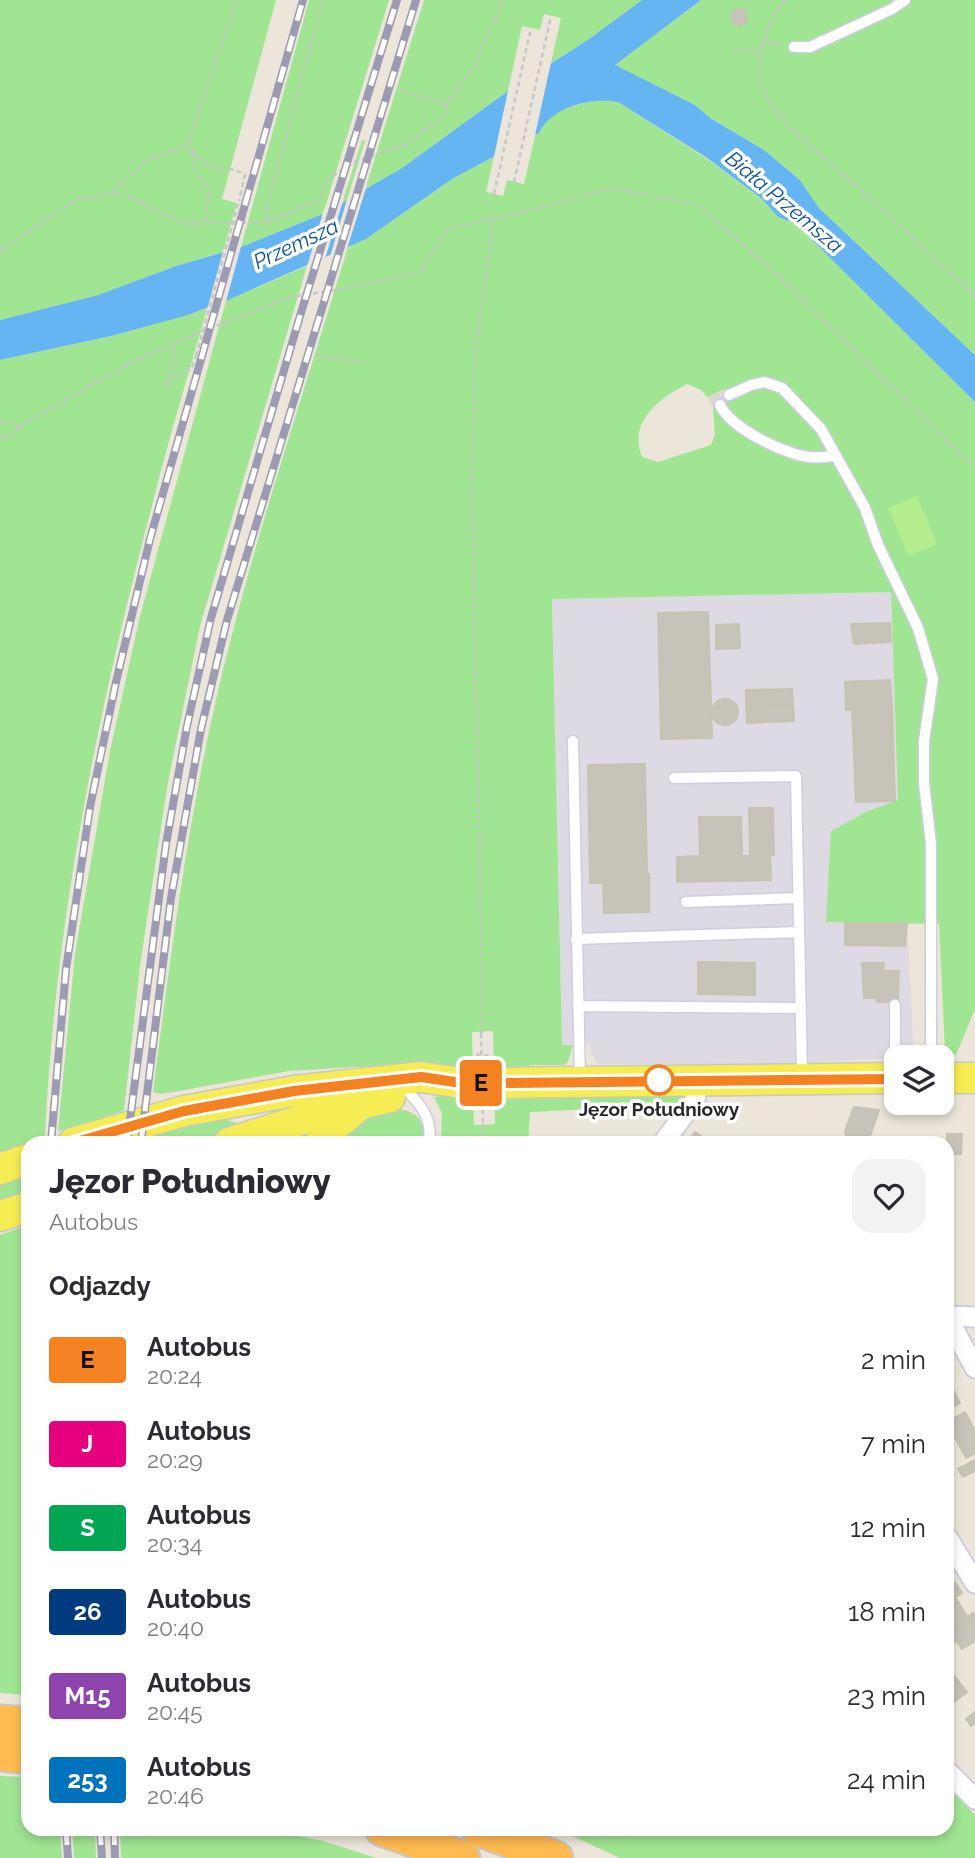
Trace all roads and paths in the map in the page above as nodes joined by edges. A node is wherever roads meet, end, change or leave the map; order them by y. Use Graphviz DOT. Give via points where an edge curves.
graph roads {
  1 [pos="237,0"];
  2 [pos="323,0"];
  3 [pos="503,0"];
  4 [pos="786,0"];
  5 [pos="905,0"];
  6 [pos="551,16"];
  7 [pos="531,28"];
  8 [pos="765,42"];
  9 [pos="794,47"];
  10 [pos="734,49"];
  11 [pos="761,52"];
  12 [pos="401,91"];
  13 [pos="447,105"];
  14 [pos="188,145"];
  15 [pos="192,151"];
  16 [pos="514,182"];
  17 [pos="110,194"];
  18 [pos="494,194"];
  19 [pos="493,219"];
  20 [pos="268,222"];
  21 [pos="206,223"];
  22 [pos="1,248"];
  23 [pos="975,297"];
  24 [pos="174,344"];
  25 [pos="318,355"];
  26 [pos="364,363"];
  27 [pos="729,395"];
  28 [pos="720,405"];
  29 [pos="0,422"];
  30 [pos="19,426"];
  31 [pos="0,438"];
  32 [pos="835,456"];
  33 [pos="975,468"];
  34 [pos="573,741"];
  35 [pos="674,778"];
  36 [pos="798,898"];
  37 [pos="687,902"];
  38 [pos="799,932"];
  39 [pos="576,939"];
  40 [pos="895,1005"];
  41 [pos="578,1006"];
  42 [pos="801,1008"];
  43 [pos="896,1045"];
  44 [pos="930,1045"];
  45 [pos="954,1078"];
  46 [pos="975,1078"];
  47 [pos="802,1079"];
  48 [pos="884,1079"];
  49 [pos="698,1080"];
  50 [pos="580,1081"];
  51 [pos="462,1083"];
  52 [pos="294,1091"];
  53 [pos="411,1094"];
  54 [pos="369,1100"];
  55 [pos="205,1106"];
  56 [pos="94,1136"];
  57 [pos="252,1136"];
  58 [pos="254,1136"];
  59 [pos="264,1136"];
  60 [pos="326,1136"];
  61 [pos="429,1136"];
  62 [pos="483,1136"];
  63 [pos="668,1136"];
  64 [pos="21,1162"];
  65 [pos="0,1169"];
  66 [pos="21,1209"];
  67 [pos="0,1216"];
  68 [pos="954,1317"];
  69 [pos="975,1317"];
  70 [pos="954,1330"];
  71 [pos="975,1368"];
  72 [pos="954,1548"];
  73 [pos="975,1583"];
  74 [pos="0,1722"];
  75 [pos="21,1724"];
  76 [pos="0,1754"];
  77 [pos="21,1756"];
  78 [pos="954,1778"];
  79 [pos="975,1800"];
  80 [pos="402,1836"];
  81 [pos="497,1836"];
  82 [pos="463,1858"];
  83 [pos="556,1858"];
  1 -- 14 [label="path"];
  2 -- 20 [label="path" via="267,208"];
  3 -- 13 [label="path" via="477,61"];
  4 -- 8 [label="path"];
  5 -- 9 [label="lane" via="810,47"];
  6 -- 16 [label="path"];
  7 -- 18 [label="path"];
  8 -- 9 [label="path"];
  8 -- 11 [label="path"];
  10 -- 11 [label="path"];
  11 -- 23 [label="path" via="764,89 773,107 804,141"];
  12 -- 13 [label="path"];
  13 -- 20 [label="path" via="443,115 408,144 355,162 329,178 320,199"];
  14 -- 15 [label="path"];
  14 -- 17 [label="path" via="145,162"];
  15 -- 21 [label="path" via="195,168 209,192"];
  15 -- 24 [label="path, bridge" via="207,166 234,168 245,175 196,356 191,369 166,386"];
  17 -- 21 [label="path" via="186,224"];
  17 -- 22 [label="path" via="76,200"];
  19 -- 24 [label="path" via="447,229 421,271 291,297"];
  19 -- 33 [label="path" via="611,188 698,205 779,277"];
  19 -- 62 [label="path, bridge" via="475,359 471,476"];
  20 -- 21 [label="path"];
  24 -- 30 [label="path"];
  25 -- 26 [label="path"];
  27 -- 32 [label="lane" via="764,382 782,388 821,429"];
  28 -- 32 [label="lane" via="726,417 789,452"];
  29 -- 30 [label="path"];
  30 -- 31 [label="path" via="15,435"];
  32 -- 44 [label="lane" via="865,508 918,628 933,680 924,741 931,844"];
  34 -- 39 [label="lane"];
  35 -- 36 [label="lane" via="796,776"];
  36 -- 37 [label="lane"];
  36 -- 38 [label="lane"];
  38 -- 39 [label="lane"];
  38 -- 42 [label="lane"];
  39 -- 41 [label="lane"];
  40 -- 43 [label="lane"];
  41 -- 42 [label="lane"];
  41 -- 50 [label="lane"];
  42 -- 47 [label="lane"];
  45 -- 46 [label="main road"];
  47 -- 48 [label="main road"];
  47 -- 49 [label="main road"];
  49 -- 50 [label="main road"];
  49 -- 63 [label="street" via="695,1100"];
  50 -- 51 [label="main road"];
  51 -- 52 [label="main road" via="421,1077"];
  51 -- 53 [label="main road"];
  52 -- 55 [label="main road"];
  52 -- 58 [label="main road" via="269,1110"];
  53 -- 54 [label="main road"];
  53 -- 61 [label="lane" via="424,1109"];
  54 -- 59 [label="main road"];
  54 -- 60 [label="main road" via="347,1113"];
  55 -- 56 [label="main road"];
  55 -- 57 [label="main road" via="250,1124"];
  64 -- 65 [label="main road"];
  66 -- 67 [label="main road"];
  68 -- 69 [label="street"];
  70 -- 71 [label="street"];
  72 -- 73 [label="street"];
  74 -- 75 [label="highway"];
  76 -- 77 [label="highway"];
  78 -- 79 [label="street"];
  80 -- 82 [label="highway"];
  81 -- 83 [label="highway"];
}
